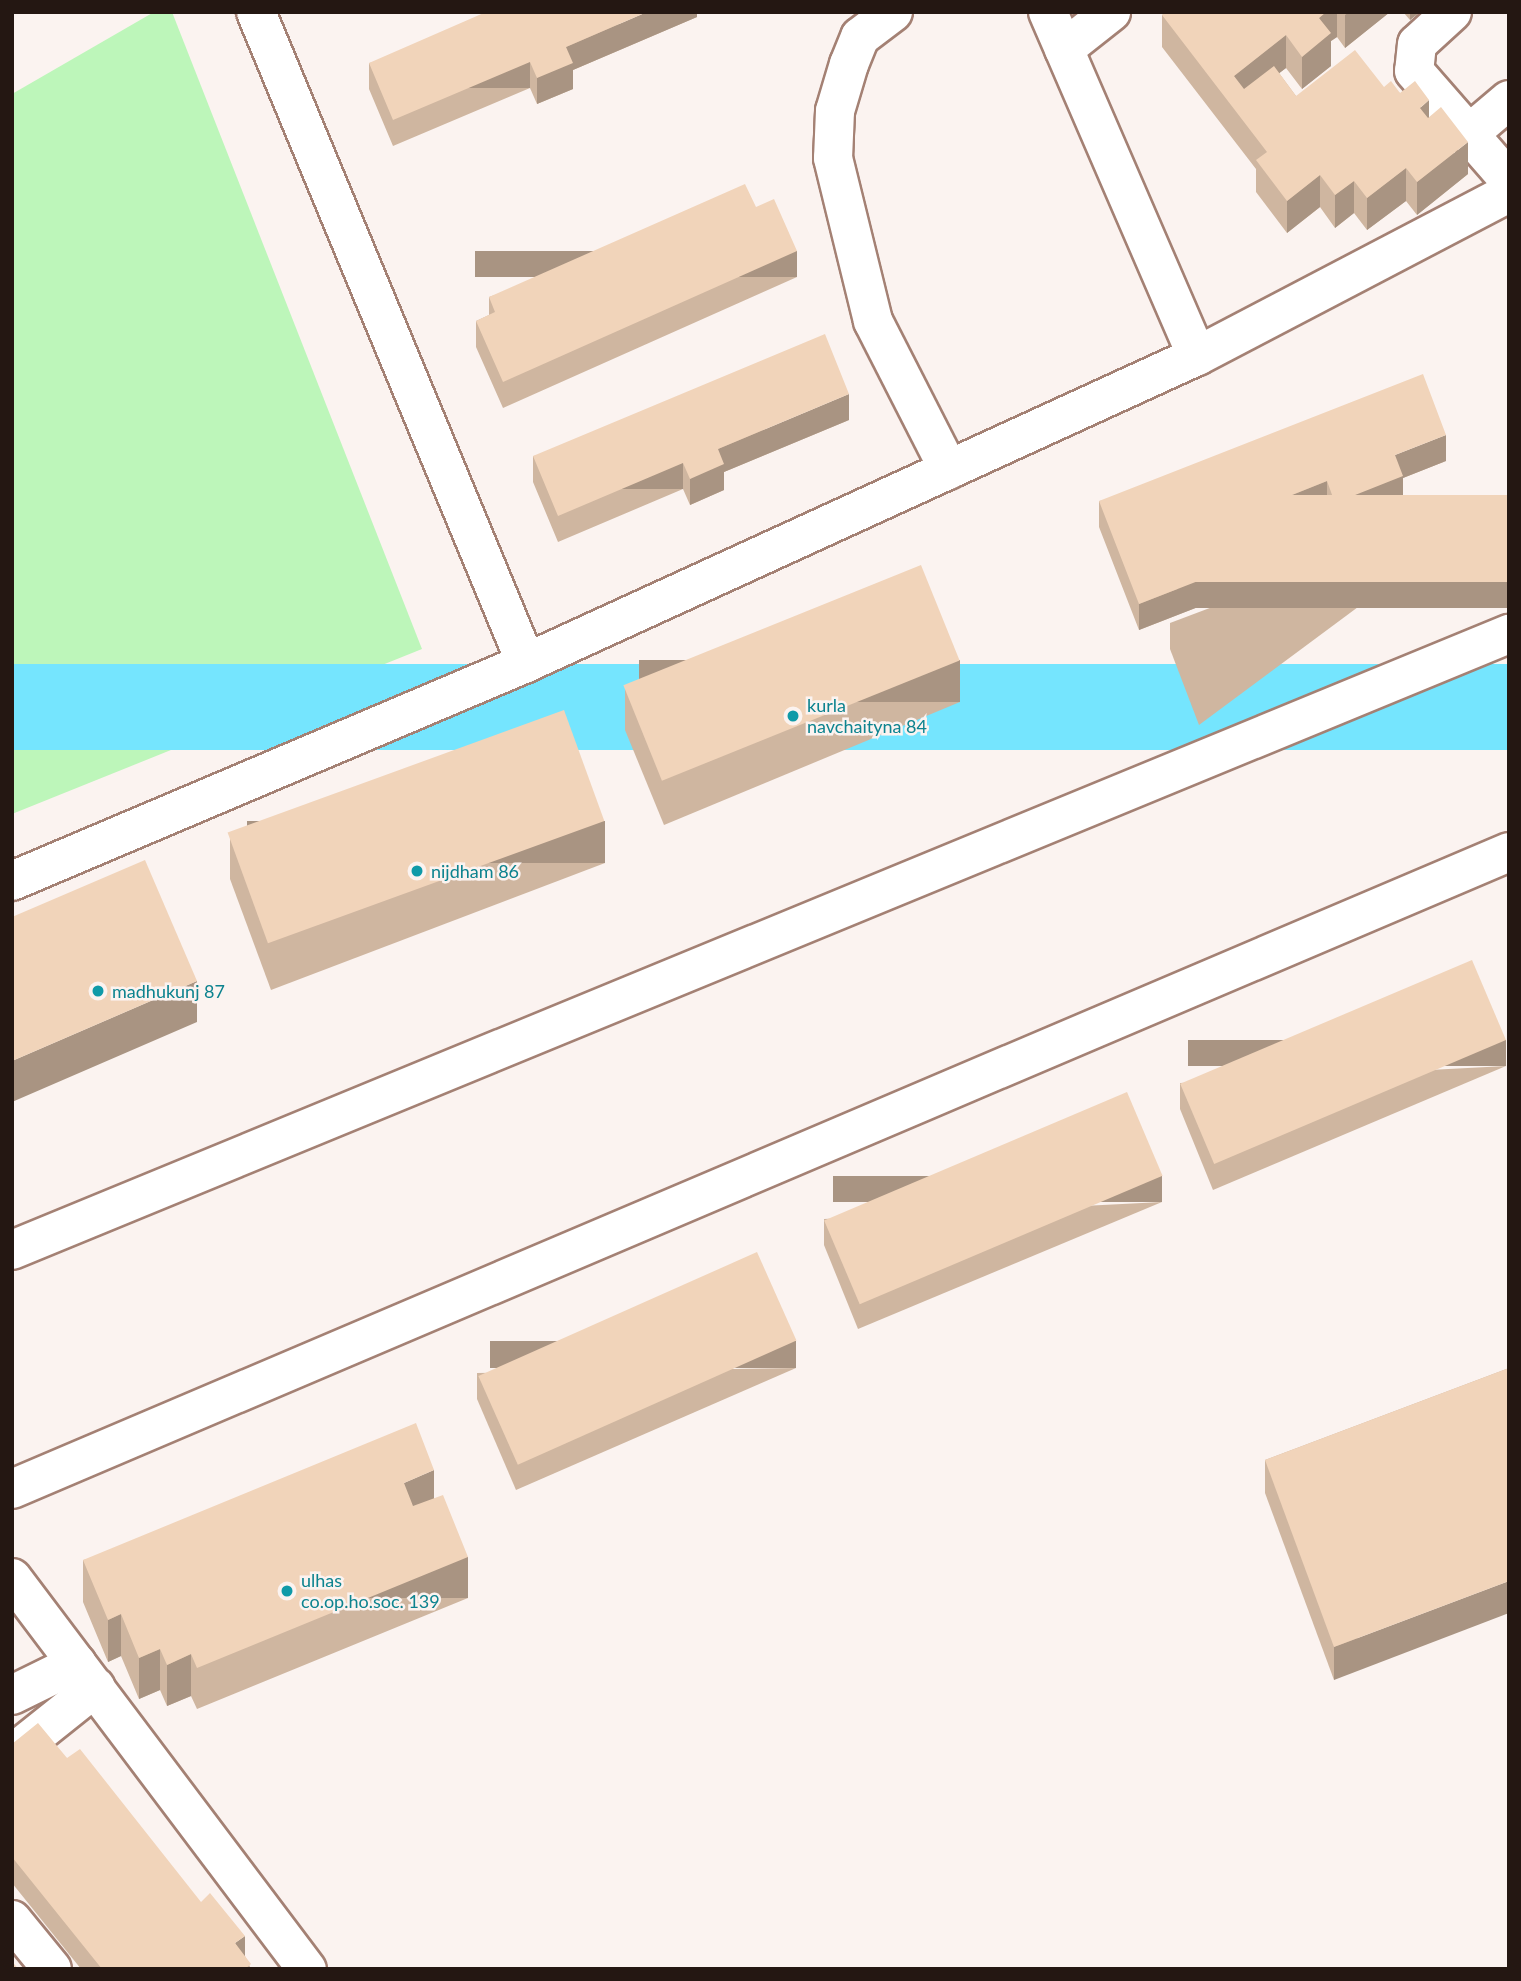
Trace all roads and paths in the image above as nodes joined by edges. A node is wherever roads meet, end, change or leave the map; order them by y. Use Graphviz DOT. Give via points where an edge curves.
graph roads {
  1 [pos="256,12"];
  2 [pos="893,12"];
  3 [pos="1048,12"];
  4 [pos="1111,12"];
  5 [pos="1452,12"];
  6 [pos="1064,49"];
  7 [pos="1509,100"];
  8 [pos="1469,133"];
  9 [pos="1509,180"];
  10 [pos="1509,193"];
  11 [pos="1197,356"];
  12 [pos="949,470"];
  13 [pos="1509,634"];
  14 [pos="526,663"];
  15 [pos="1509,852"];
  16 [pos="12,881"];
  17 [pos="12,1250"];
  18 [pos="12,1489"];
  19 [pos="12,1578"];
  20 [pos="86,1675"];
  21 [pos="12,1695"];
  22 [pos="12,1754"];
  23 [pos="12,1920"];
  24 [pos="51,1969"];
  25 [pos="306,1969"];
  1 -- 14 [label="street"];
  2 -- 12 [label="street" via="860,37 835,111 833,158 873,321"];
  3 -- 6 [label="street"];
  4 -- 6 [label="street"];
  5 -- 8 [label="street" via="1417,44 1413,71"];
  6 -- 11 [label="street"];
  7 -- 8 [label="street"];
  8 -- 9 [label="street"];
  10 -- 11 [label="street"];
  11 -- 12 [label="street"];
  12 -- 14 [label="street"];
  13 -- 17 [label="street"];
  14 -- 16 [label="street"];
  15 -- 18 [label="street"];
  19 -- 20 [label="street"];
  20 -- 21 [label="street"];
  20 -- 22 [label="street"];
  20 -- 25 [label="street"];
  23 -- 24 [label="street"];
}
